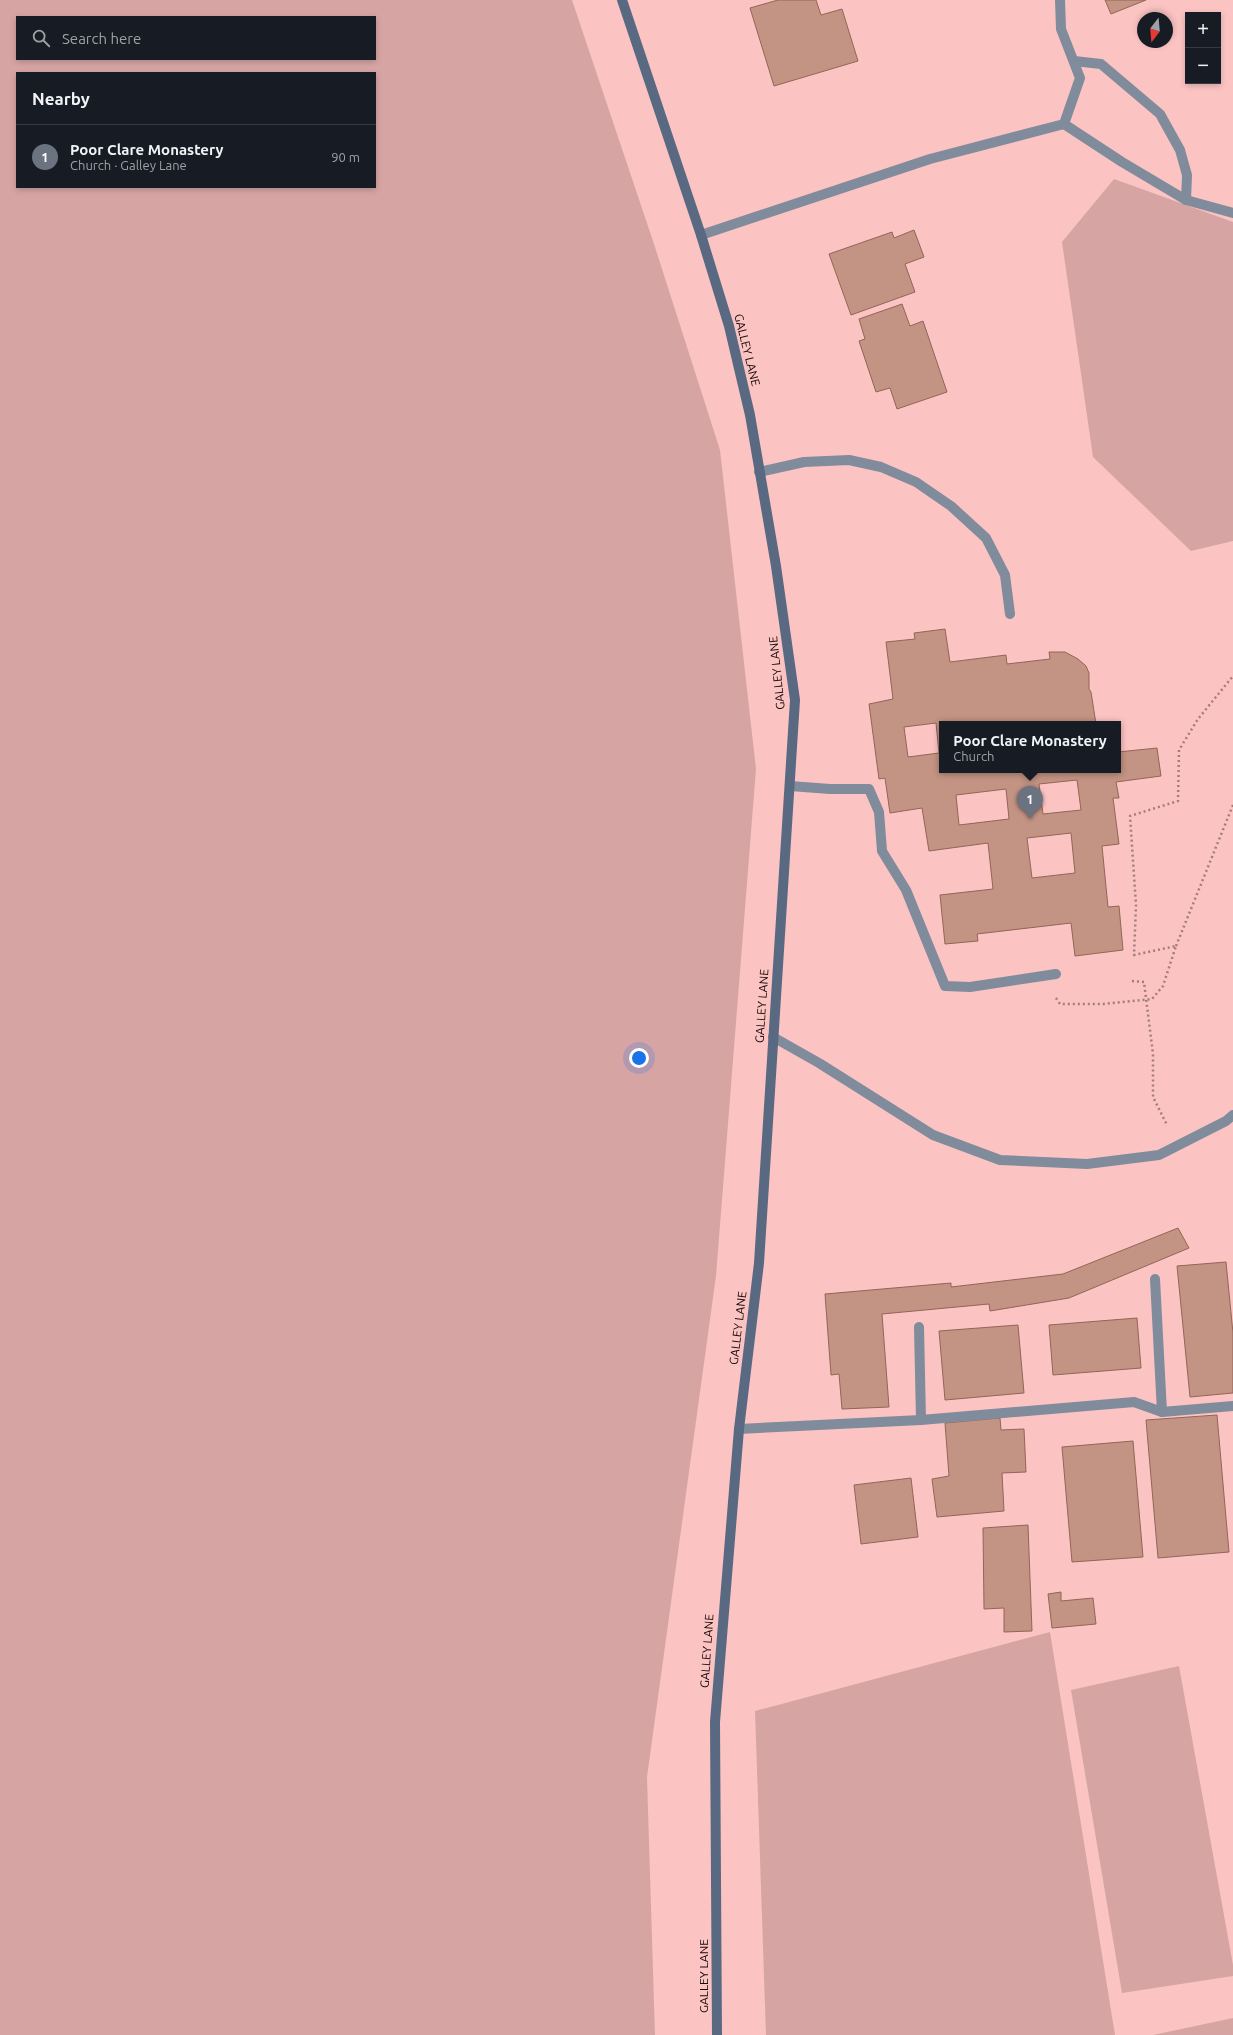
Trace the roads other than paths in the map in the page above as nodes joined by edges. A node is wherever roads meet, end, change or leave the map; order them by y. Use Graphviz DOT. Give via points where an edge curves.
graph roads {
  1 [pos="622,0"];
  2 [pos="1060,0"];
  3 [pos="1074,61"];
  4 [pos="1064,124"];
  5 [pos="1186,200"];
  6 [pos="1233,212"];
  7 [pos="701,235"];
  8 [pos="759,472"];
  9 [pos="1010,614"];
  10 [pos="790,786"];
  11 [pos="1056,974"];
  12 [pos="773,1038"];
  13 [pos="1233,1115"];
  14 [pos="1156,1280"];
  15 [pos="919,1327"];
  16 [pos="1233,1406"];
  17 [pos="1162,1412"];
  18 [pos="921,1420"];
  19 [pos="739,1429"];
  20 [pos="717,2035"];
  1 -- 7 [label="street, GALLEY LANE"];
  2 -- 3 [label="lane" via="1061,29"];
  3 -- 4 [label="lane" via="1080,78"];
  3 -- 5 [label="lane" via="1101,64 1160,114 1180,150 1187,175"];
  4 -- 5 [label="lane"];
  4 -- 7 [label="lane" via="930,159"];
  5 -- 6 [label="lane"];
  7 -- 8 [label="street, GALLEY LANE" via="728,326 750,415"];
  8 -- 9 [label="lane" via="804,462 849,460 881,467 916,482 951,506 986,538 1005,575"];
  8 -- 10 [label="street, GALLEY LANE" via="776,566 795,700"];
  10 -- 11 [label="lane" via="869,790 879,812 882,852 906,890 945,986 970,987"];
  10 -- 12 [label="street, GALLEY LANE"];
  12 -- 13 [label="lane" via="819,1063 933,1135 1000,1160 1088,1164 1159,1155"];
  12 -- 19 [label="street, GALLEY LANE" via="759,1263"];
  14 -- 17 [label="lane"];
  15 -- 18 [label="lane"];
  16 -- 17 [label="lane"];
  17 -- 18 [label="lane" via="1134,1402"];
  18 -- 19 [label="lane"];
  19 -- 20 [label="street, GALLEY LANE" via="715,1722"];
}
